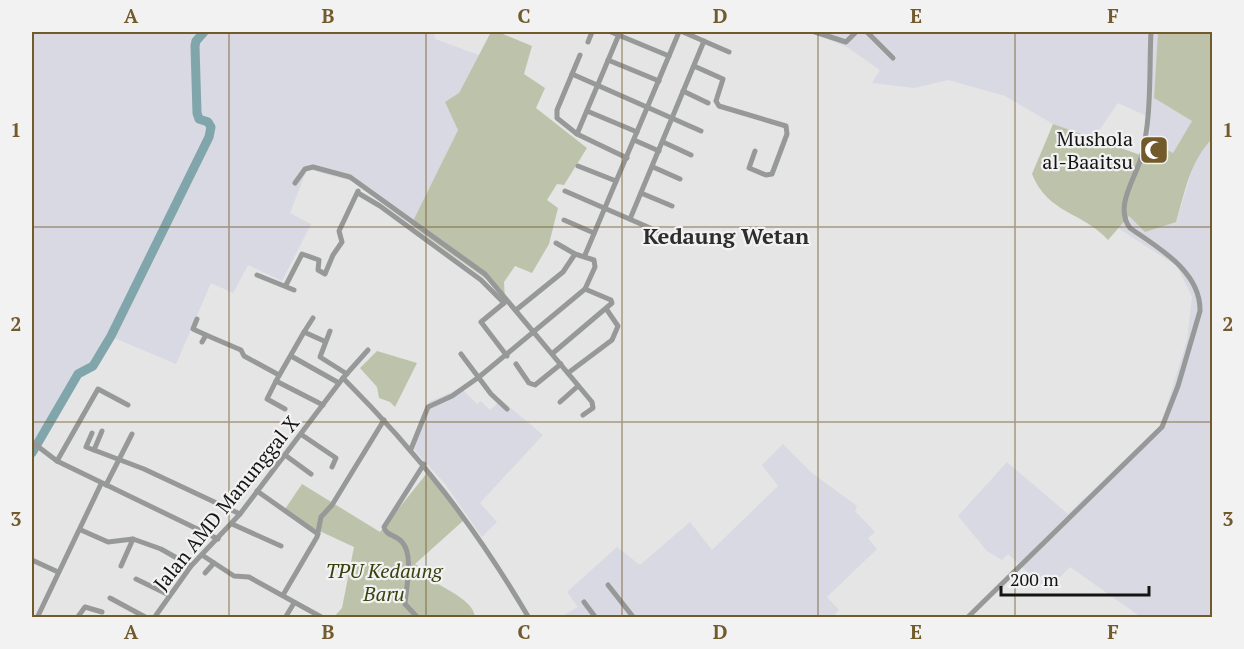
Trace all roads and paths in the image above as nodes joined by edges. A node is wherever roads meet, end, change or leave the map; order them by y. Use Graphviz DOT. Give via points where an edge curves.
graph roads {
  1 [pos="592,32"];
  2 [pos="611,32"];
  3 [pos="681,32"];
  4 [pos="815,32"];
  5 [pos="856,32"];
  6 [pos="867,32"];
  7 [pos="1151,32"];
  8 [pos="619,33"];
  9 [pos="692,33"];
  10 [pos="704,41"];
  11 [pos="588,42"];
  12 [pos="729,52"];
  13 [pos="580,55"];
  14 [pos="669,56"];
  15 [pos="893,58"];
  16 [pos="608,60"];
  17 [pos="694,66"];
  18 [pos="572,74"];
  19 [pos="659,81"];
  20 [pos="597,85"];
  21 [pos="683,91"];
  22 [pos="708,103"];
  23 [pos="648,107"];
  24 [pos="586,111"];
  25 [pos="672,117"];
  26 [pos="701,130"];
  27 [pos="637,132"];
  28 [pos="577,134"];
  29 [pos="634,140"];
  30 [pos="663,142"];
  31 [pos="659,151"];
  32 [pos="755,152"];
  33 [pos="691,155"];
  34 [pos="627,158"];
  35 [pos="578,166"];
  36 [pos="652,167"];
  37 [pos="680,179"];
  38 [pos="616,181"];
  39 [pos="295,183"];
  40 [pos="361,184"];
  41 [pos="565,191"];
  42 [pos="358,193"];
  43 [pos="641,193"];
  44 [pos="672,206"];
  45 [pos="604,208"];
  46 [pos="630,219"];
  47 [pos="564,220"];
  48 [pos="657,231"];
  49 [pos="594,232"];
  50 [pos="556,243"];
  51 [pos="575,254"];
  52 [pos="585,255"];
  53 [pos="257,275"];
  54 [pos="286,285"];
  55 [pos="585,289"];
  56 [pos="294,290"];
  57 [pos="506,301"];
  58 [pos="516,310"];
  59 [pos="607,310"];
  60 [pos="312,318"];
  61 [pos="197,319"];
  62 [pos="330,331"];
  63 [pos="304,332"];
  64 [pos="535,333"];
  65 [pos="206,335"];
  66 [pos="324,341"];
  67 [pos="202,342"];
  68 [pos="368,350"];
  69 [pos="553,353"];
  70 [pos="460,354"];
  71 [pos="291,356"];
  72 [pos="507,356"];
  73 [pos="516,364"];
  74 [pos="561,364"];
  75 [pos="568,373"];
  76 [pos="480,377"];
  77 [pos="277,378"];
  78 [pos="343,378"];
  79 [pos="578,386"];
  80 [pos="560,402"];
  81 [pos="128,405"];
  82 [pos="323,405"];
  83 [pos="285,409"];
  84 [pos="507,409"];
  85 [pos="583,415"];
  86 [pos="384,420"];
  87 [pos="102,431"];
  88 [pos="92,434"];
  89 [pos="132,434"];
  90 [pos="302,435"];
  91 [pos="34,443"];
  92 [pos="411,449"];
  93 [pos="94,450"];
  94 [pos="285,455"];
  95 [pos="118,458"];
  96 [pos="57,461"];
  97 [pos="424,465"];
  98 [pos="332,466"];
  99 [pos="311,474"];
  100 [pos="104,484"];
  101 [pos="257,491"];
  102 [pos="240,514"];
  103 [pos="232,524"];
  104 [pos="81,530"];
  105 [pos="318,534"];
  106 [pos="133,539"];
  107 [pos="218,539"];
  108 [pos="280,546"];
  109 [pos="202,555"];
  110 [pos="32,560"];
  111 [pos="214,563"];
  112 [pos="121,566"];
  113 [pos="191,566"];
  114 [pos="58,572"];
  115 [pos="206,573"];
  116 [pos="136,579"];
  117 [pos="608,585"];
  118 [pos="169,595"];
  119 [pos="282,595"];
  120 [pos="110,598"];
  121 [pos="584,602"];
  122 [pos="294,603"];
  123 [pos="102,612"];
  124 [pos="156,617"];
  125 [pos="37,618"];
  126 [pos="77,618"];
  127 [pos="147,618"];
  128 [pos="285,618"];
  129 [pos="323,618"];
  130 [pos="417,618"];
  131 [pos="529,618"];
  132 [pos="596,618"];
  133 [pos="634,618"];
  134 [pos="967,618"];
  1 -- 11 [label="street"];
  2 -- 8 [label="street"];
  3 -- 9 [label="street"];
  3 -- 14 [label="street"];
  4 -- 5 [label="street" via="841,43"];
  6 -- 15 [label="street"];
  7 -- 134 [label="street" via="1144,144 1123,208 1130,228 1185,269 1198,299 1200,311 1178,386 1162,427"];
  8 -- 14 [label="street"];
  8 -- 16 [label="street"];
  9 -- 10 [label="street"];
  10 -- 12 [label="street"];
  10 -- 17 [label="street"];
  13 -- 18 [label="street"];
  14 -- 19 [label="street"];
  16 -- 19 [label="street"];
  16 -- 20 [label="street"];
  17 -- 21 [label="street"];
  17 -- 32 [label="street" via="723,79 716,101 719,106 786,126 771,174 749,168"];
  18 -- 20 [label="street"];
  18 -- 28 [label="street" via="556,116"];
  19 -- 23 [label="street"];
  20 -- 23 [label="street"];
  20 -- 24 [label="street"];
  21 -- 22 [label="street"];
  21 -- 25 [label="street"];
  23 -- 25 [label="street"];
  23 -- 27 [label="street"];
  24 -- 27 [label="street"];
  24 -- 28 [label="street"];
  25 -- 26 [label="street"];
  25 -- 30 [label="street"];
  27 -- 29 [label="street"];
  28 -- 34 [label="street"];
  29 -- 31 [label="street"];
  29 -- 34 [label="street"];
  30 -- 31 [label="street"];
  30 -- 33 [label="street"];
  31 -- 36 [label="street"];
  34 -- 38 [label="street"];
  35 -- 38 [label="street"];
  36 -- 37 [label="street"];
  36 -- 43 [label="street"];
  38 -- 45 [label="street"];
  39 -- 40 [label="street" via="305,170 313,167 345,175"];
  40 -- 42 [label="street"];
  40 -- 57 [label="street" via="485,274"];
  41 -- 45 [label="street"];
  42 -- 54 [label="street" via="339,231 343,240 325,274 318,270 319,260 302,254"];
  42 -- 57 [label="street"];
  43 -- 44 [label="street"];
  43 -- 46 [label="street"];
  45 -- 46 [label="street"];
  45 -- 49 [label="street"];
  46 -- 48 [label="street"];
  47 -- 49 [label="street"];
  49 -- 52 [label="street"];
  50 -- 51 [label="street"];
  51 -- 52 [label="street"];
  51 -- 58 [label="street" via="563,272"];
  52 -- 55 [label="street" via="594,260 595,267"];
  53 -- 54 [label="street"];
  54 -- 56 [label="street"];
  55 -- 59 [label="street" via="612,300"];
  55 -- 64 [label="street"];
  57 -- 58 [label="street"];
  57 -- 72 [label="street" via="481,322"];
  58 -- 64 [label="street"];
  59 -- 69 [label="street"];
  59 -- 75 [label="street" via="618,326 615,336"];
  60 -- 63 [label="street"];
  61 -- 65 [label="street" via="193,330"];
  62 -- 66 [label="street"];
  63 -- 66 [label="street"];
  63 -- 71 [label="street"];
  64 -- 69 [label="street"];
  64 -- 72 [label="street"];
  65 -- 67 [label="street"];
  65 -- 77 [label="street" via="241,350"];
  66 -- 78 [label="street" via="320,357"];
  68 -- 78 [label="street, Jalan AMD Manunggal X"];
  69 -- 74 [label="street"];
  70 -- 76 [label="street"];
  71 -- 77 [label="street"];
  71 -- 78 [label="street"];
  72 -- 76 [label="street"];
  73 -- 74 [label="street" via="535,385"];
  74 -- 75 [label="street"];
  75 -- 79 [label="street"];
  76 -- 84 [label="street"];
  76 -- 92 [label="street" via="428,407"];
  77 -- 82 [label="street"];
  77 -- 83 [label="street" via="267,400"];
  78 -- 82 [label="street, Jalan AMD Manunggal X"];
  78 -- 86 [label="street"];
  79 -- 80 [label="street"];
  79 -- 85 [label="street" via="594,405"];
  81 -- 96 [label="street" via="98,389"];
  82 -- 90 [label="street, Jalan AMD Manunggal X"];
  86 -- 92 [label="street"];
  86 -- 105 [label="street" via="321,517"];
  87 -- 93 [label="street"];
  88 -- 93 [label="street" via="86,447"];
  89 -- 95 [label="street"];
  90 -- 94 [label="street, Jalan AMD Manunggal X"];
  90 -- 98 [label="street" via="336,458"];
  91 -- 96 [label="street"];
  92 -- 97 [label="street"];
  93 -- 95 [label="street"];
  94 -- 99 [label="street"];
  94 -- 101 [label="street, Jalan AMD Manunggal X"];
  95 -- 100 [label="street"];
  95 -- 102 [label="street"];
  96 -- 100 [label="street"];
  97 -- 130 [label="street" via="384,527 386,533 403,543 407,553 405,604"];
  97 -- 131 [label="street" via="490,553"];
  100 -- 104 [label="street"];
  100 -- 107 [label="street"];
  101 -- 102 [label="street, Jalan AMD Manunggal X"];
  101 -- 105 [label="street"];
  102 -- 103 [label="street, Jalan AMD Manunggal X"];
  103 -- 107 [label="street, Jalan AMD Manunggal X"];
  103 -- 108 [label="street"];
  104 -- 106 [label="street" via="108,542"];
  104 -- 114 [label="street"];
  105 -- 119 [label="street"];
  106 -- 112 [label="street"];
  106 -- 113 [label="street"];
  107 -- 109 [label="street, Jalan AMD Manunggal X"];
  109 -- 111 [label="street"];
  109 -- 113 [label="street, Jalan AMD Manunggal X"];
  110 -- 114 [label="street"];
  111 -- 115 [label="street"];
  111 -- 119 [label="street" via="234,576 249,577"];
  113 -- 118 [label="street, Jalan AMD Manunggal X"];
  114 -- 125 [label="street"];
  116 -- 118 [label="street"];
  117 -- 133 [label="street"];
  118 -- 124 [label="street, Jalan AMD Manunggal X"];
  119 -- 122 [label="street"];
  120 -- 127 [label="street"];
  121 -- 132 [label="street"];
  122 -- 128 [label="street"];
  122 -- 129 [label="street"];
  123 -- 126 [label="street" via="85,608"];
}
